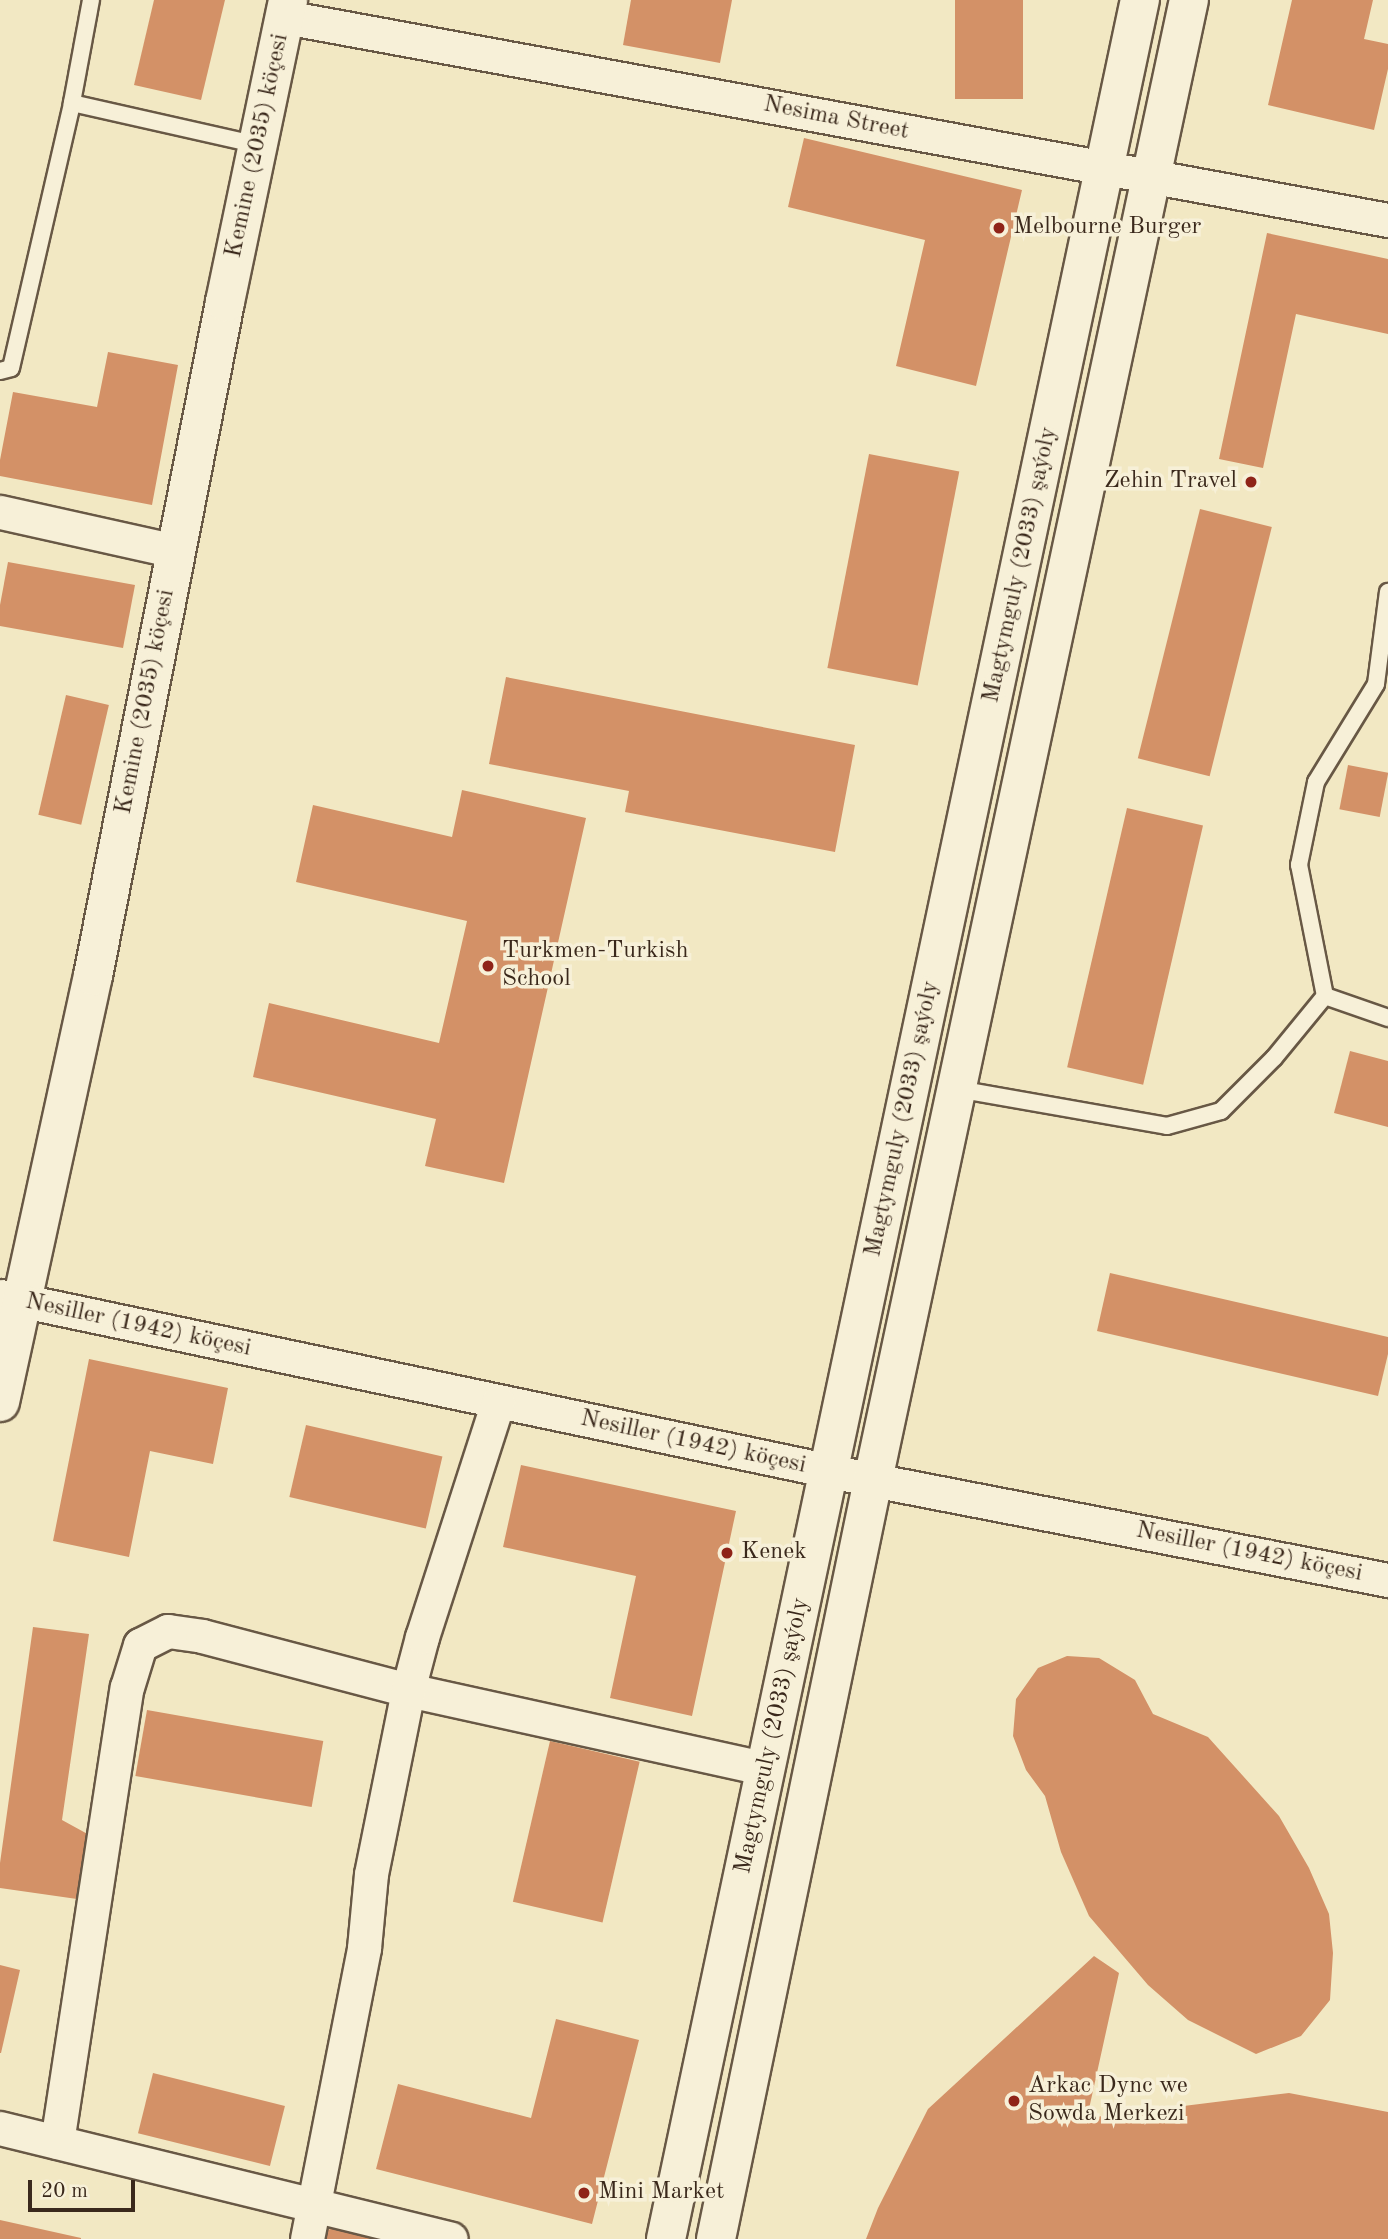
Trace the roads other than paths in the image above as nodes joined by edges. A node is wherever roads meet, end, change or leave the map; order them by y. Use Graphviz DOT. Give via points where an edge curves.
graph roads {
  1 [pos="91,0"];
  2 [pos="1140,0"];
  3 [pos="1189,0"];
  4 [pos="286,8"];
  5 [pos="72,103"];
  6 [pos="258,145"];
  7 [pos="1105,170"];
  8 [pos="1153,177"];
  9 [pos="1388,220"];
  10 [pos="0,371"];
  11 [pos="0,512"];
  12 [pos="176,551"];
  13 [pos="1388,592"];
  14 [pos="1382,685"];
  15 [pos="1325,996"];
  16 [pos="1388,1018"];
  17 [pos="957,1089"];
  18 [pos="11,1299"];
  19 [pos="0,1402"];
  20 [pos="498,1402"];
  21 [pos="829,1471"];
  22 [pos="873,1480"];
  23 [pos="1388,1580"];
  24 [pos="408,1690"];
  25 [pos="766,1769"];
  26 [pos="0,2128"];
  27 [pos="57,2142"];
  28 [pos="312,2205"];
  29 [pos="307,2239"];
  30 [pos="451,2239"];
  31 [pos="666,2239"];
  32 [pos="716,2239"];
  1 -- 5 [label="lane"];
  2 -- 7 [label="main road, Magtymguly (2033) şaýoly"];
  3 -- 8 [label="main road, Magtymguly (2033) şaýoly"];
  4 -- 6 [label="main road, Kemine (2035) köçesi"];
  4 -- 7 [label="street, Nesima Street"];
  5 -- 6 [label="lane"];
  5 -- 10 [label="lane" via="11,368"];
  6 -- 12 [label="main road, Kemine (2035) köçesi"];
  7 -- 8 [label="street, Nesima Street"];
  7 -- 21 [label="main road, Magtymguly (2033) şaýoly"];
  8 -- 9 [label="street, Nesima Street"];
  8 -- 17 [label="main road, Magtymguly (2033) şaýoly"];
  11 -- 12 [label="street"];
  12 -- 18 [label="main road, Kemine (2035) köçesi" via="93,976"];
  13 -- 14 [label="lane"];
  14 -- 15 [label="lane" via="1316,782 1299,865"];
  15 -- 16 [label="lane"];
  15 -- 17 [label="lane" via="1274,1058 1221,1111 1167,1126"];
  17 -- 22 [label="main road, Magtymguly (2033) şaýoly"];
  18 -- 19 [label="main road, Kemine (2035) köçesi"];
  18 -- 20 [label="street, Nesiller (1942) köçesi"];
  20 -- 21 [label="street, Nesiller (1942) köçesi"];
  20 -- 24 [label="street"];
  21 -- 22 [label="street, Nesiller (1942) köçesi"];
  21 -- 25 [label="main road, Magtymguly (2033) şaýoly"];
  22 -- 23 [label="street, Nesiller (1942) köçesi"];
  22 -- 32 [label="main road, Magtymguly (2033) şaýoly"];
  24 -- 25 [label="street"];
  24 -- 27 [label="street" via="202,1636 168,1631 140,1645 127,1687"];
  24 -- 28 [label="street"];
  25 -- 31 [label="main road, Magtymguly (2033) şaýoly"];
  26 -- 27 [label="street"];
  27 -- 28 [label="street"];
  28 -- 29 [label="street"];
  28 -- 30 [label="street"];
}
